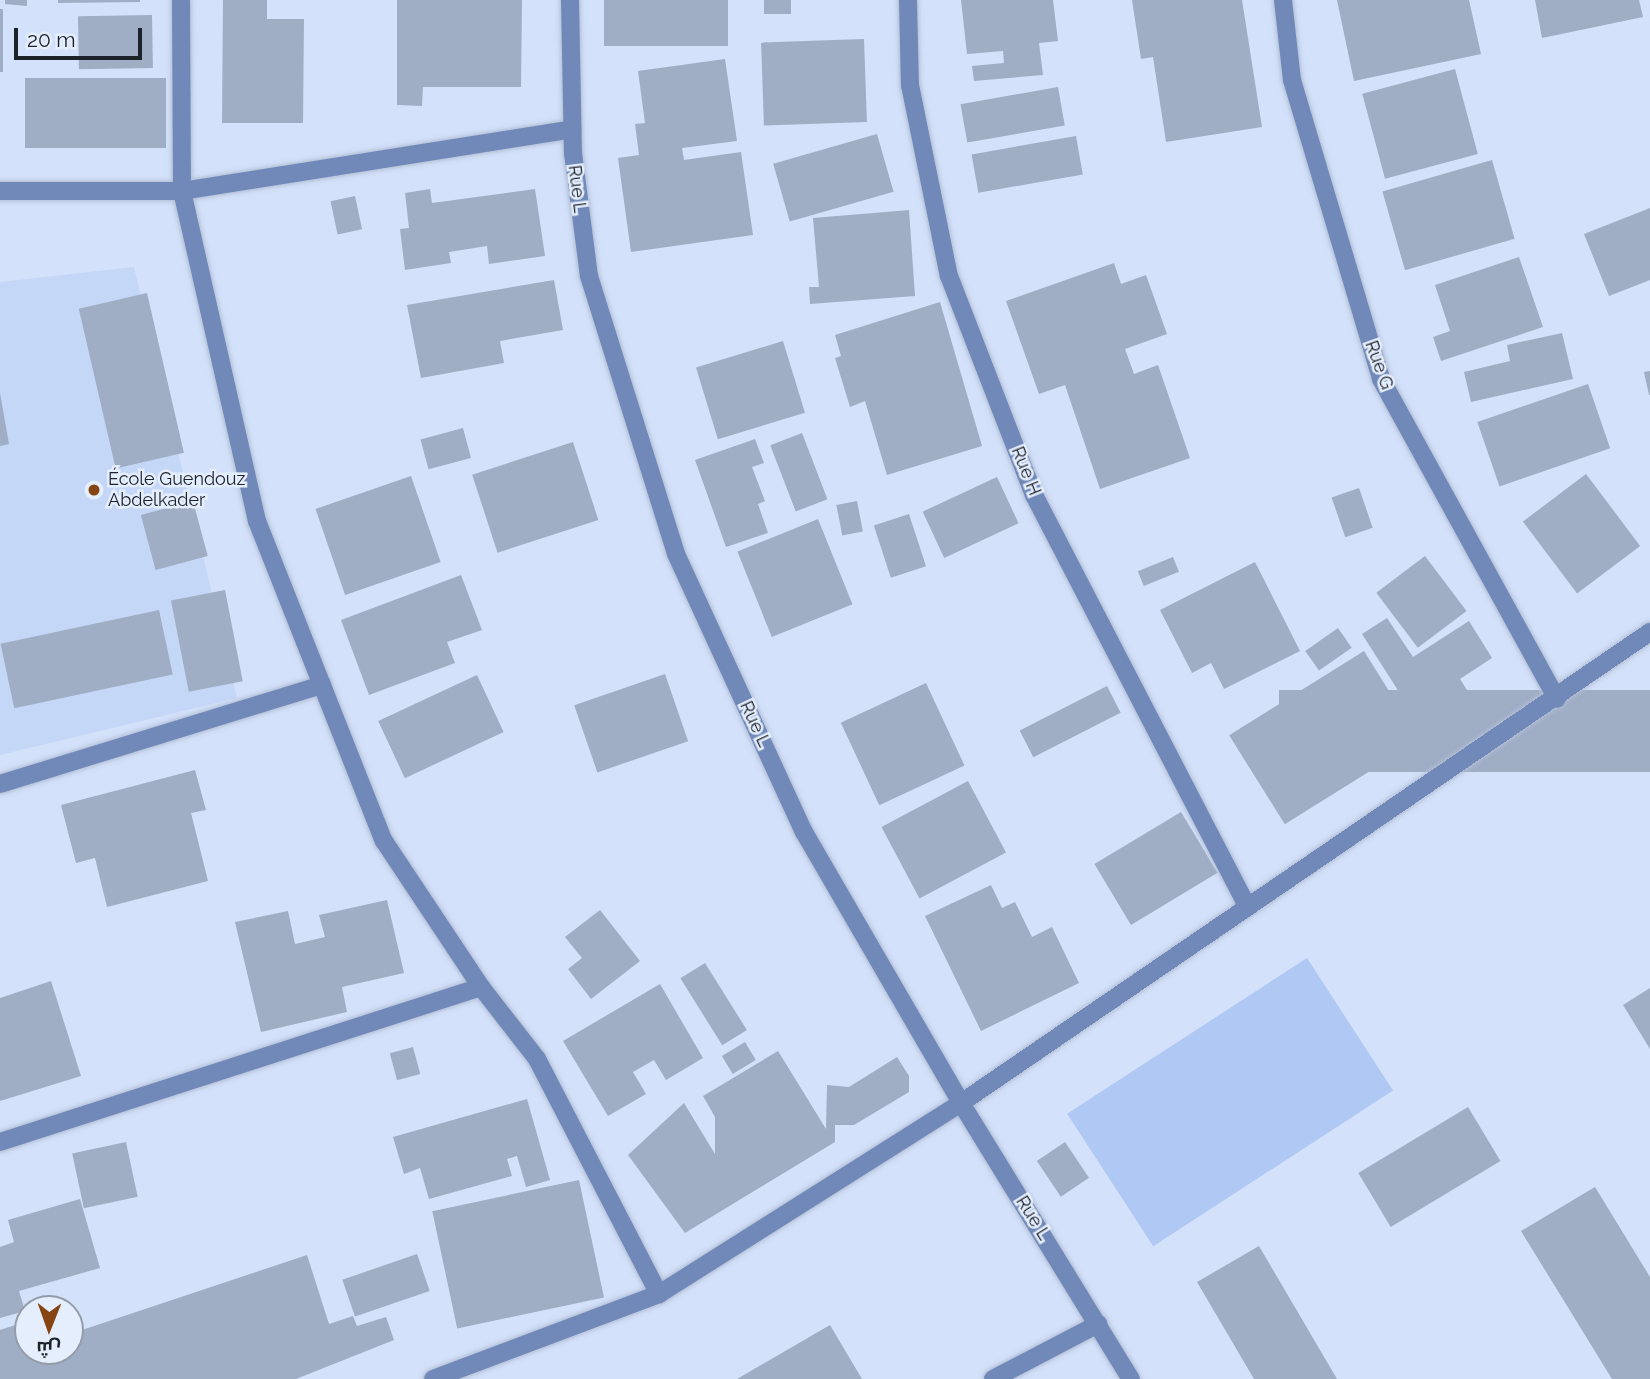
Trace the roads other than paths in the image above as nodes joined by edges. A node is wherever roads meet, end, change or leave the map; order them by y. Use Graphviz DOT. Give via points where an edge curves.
graph roads {
  1 [pos="181,0"];
  2 [pos="570,0"];
  3 [pos="908,0"];
  4 [pos="1283,0"];
  5 [pos="572,129"];
  6 [pos="0,191"];
  7 [pos="182,191"];
  8 [pos="1650,632"];
  9 [pos="322,685"];
  10 [pos="1557,699"];
  11 [pos="0,784"];
  12 [pos="1248,908"];
  13 [pos="481,988"];
  14 [pos="961,1103"];
  15 [pos="0,1142"];
  16 [pos="659,1294"];
  17 [pos="1098,1324"];
  18 [pos="473,1373"];
  19 [pos="433,1379"];
  20 [pos="993,1379"];
  21 [pos="1131,1379"];
  1 -- 7 [label="street"];
  2 -- 5 [label="street, Rue L"];
  3 -- 12 [label="street, Rue H" via="910,85 950,276 1034,495"];
  4 -- 10 [label="street, Rue G" via="1292,80 1381,379"];
  5 -- 7 [label="street"];
  5 -- 14 [label="street, Rue L" via="589,276 676,554 804,832"];
  6 -- 7 [label="street"];
  7 -- 9 [label="street" via="257,521"];
  8 -- 10 [label="street"];
  9 -- 11 [label="street"];
  9 -- 13 [label="street" via="384,841"];
  10 -- 12 [label="street"];
  12 -- 14 [label="street"];
  13 -- 15 [label="street"];
  13 -- 16 [label="street" via="537,1059"];
  14 -- 16 [label="street"];
  14 -- 17 [label="street, Rue L"];
  16 -- 18 [label="street"];
  17 -- 20 [label="street"];
  17 -- 21 [label="street, Rue L"];
  18 -- 19 [label="street"];
}
